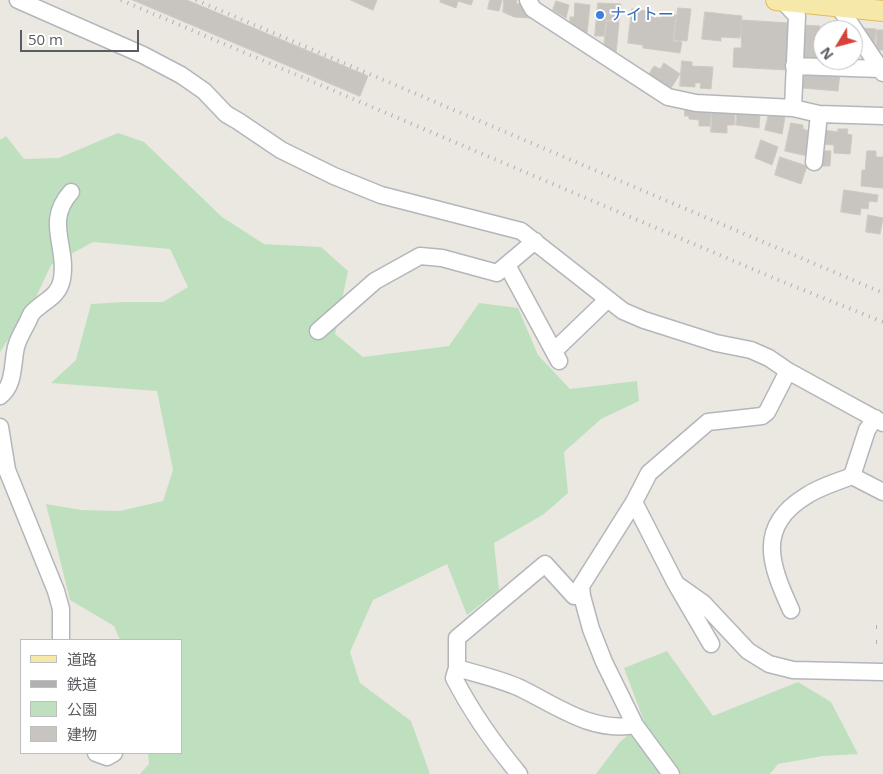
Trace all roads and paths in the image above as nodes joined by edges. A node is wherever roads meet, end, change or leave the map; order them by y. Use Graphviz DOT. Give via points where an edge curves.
graph roads {
  1 [pos="18,0"];
  2 [pos="528,0"];
  3 [pos="776,0"];
  4 [pos="782,0"];
  5 [pos="839,7"];
  6 [pos="883,11"];
  7 [pos="794,66"];
  8 [pos="882,71"];
  9 [pos="793,108"];
  10 [pos="819,114"];
  11 [pos="883,116"];
  12 [pos="814,162"];
  13 [pos="71,192"];
  14 [pos="535,241"];
  15 [pos="507,265"];
  16 [pos="608,299"];
  17 [pos="318,331"];
  18 [pos="788,371"];
  19 [pos="0,396"];
  20 [pos="879,420"];
  21 [pos="0,428"];
  22 [pos="852,476"];
  23 [pos="883,492"];
  24 [pos="634,502"];
  25 [pos="676,584"];
  26 [pos="582,596"];
  27 [pos="791,610"];
  28 [pos="61,639"];
  29 [pos="711,644"];
  30 [pos="457,668"];
  31 [pos="883,672"];
  32 [pos="635,725"];
  33 [pos="99,754"];
  34 [pos="112,754"];
  35 [pos="519,774"];
  36 [pos="671,774"];
  1 -- 14 [label="street" via="182,75 226,114 281,150 334,176 380,196 521,231"];
  2 -- 9 [label="street" via="533,9 668,97 696,102"];
  3 -- 4 [label="main road"];
  4 -- 5 [label="main road"];
  4 -- 7 [label="street" via="797,16"];
  5 -- 6 [label="main road"];
  5 -- 8 [label="street"];
  7 -- 8 [label="street"];
  7 -- 9 [label="street"];
  9 -- 10 [label="street"];
  10 -- 11 [label="street"];
  10 -- 12 [label="street"];
  13 -- 19 [label="street" via="63,201 57,222 62,281 47,302 32,313 17,345 10,384"];
  14 -- 15 [label="street"];
  14 -- 16 [label="street"];
  15 -- 16 [label="street" via="557,356"];
  15 -- 17 [label="street" via="498,273 442,258 420,256 375,281"];
  16 -- 18 [label="street" via="623,311 644,320 716,343 751,350"];
  18 -- 20 [label="street"];
  18 -- 24 [label="street" via="767,412 762,416 708,422 649,473"];
  20 -- 22 [label="street" via="867,430"];
  21 -- 28 [label="street" via="7,470 56,591 61,610"];
  22 -- 23 [label="street"];
  22 -- 27 [label="street" via="806,495 777,523 771,542 776,578"];
  24 -- 25 [label="street"];
  24 -- 26 [label="street" via="581,586"];
  25 -- 29 [label="street"];
  25 -- 31 [label="street" via="703,603 748,651 769,664 793,670"];
  26 -- 30 [label="street" via="574,596 545,564 457,638"];
  26 -- 32 [label="street" via="604,662"];
  30 -- 32 [label="street" via="518,688 585,720 621,727"];
  30 -- 35 [label="street" via="454,678 464,698 493,743"];
  32 -- 36 [label="street"];
  33 -- 34 [label="street" via="107,757"];
}
